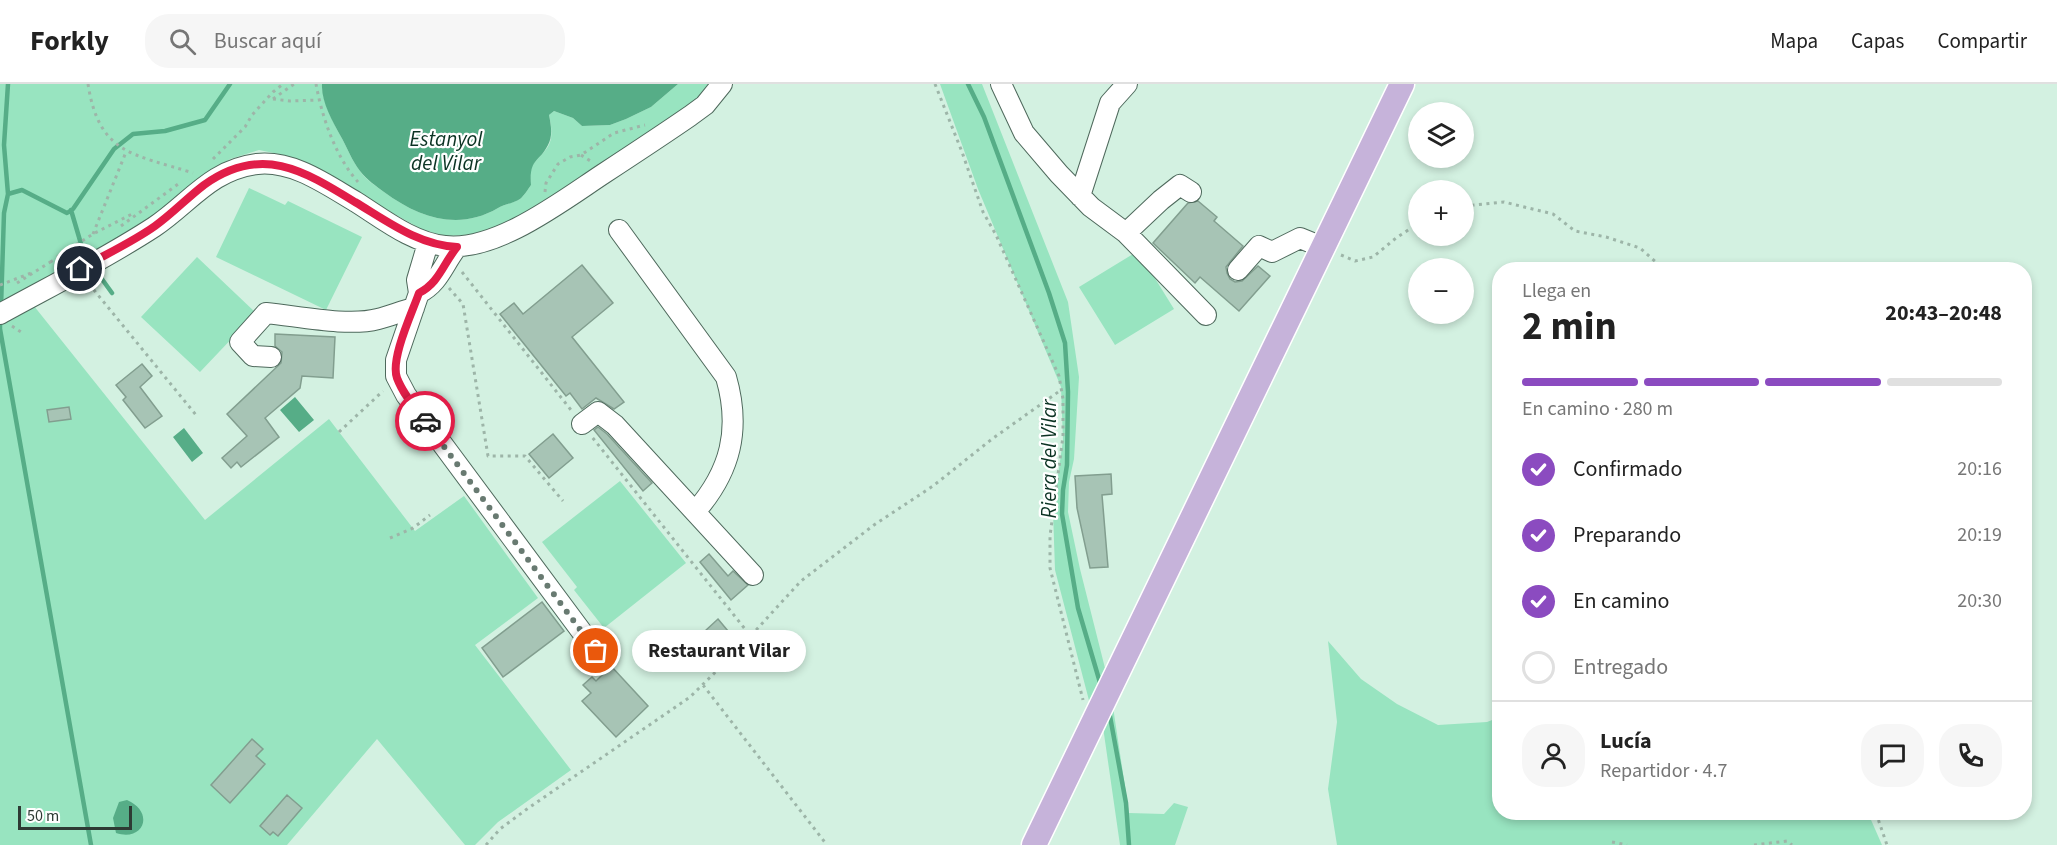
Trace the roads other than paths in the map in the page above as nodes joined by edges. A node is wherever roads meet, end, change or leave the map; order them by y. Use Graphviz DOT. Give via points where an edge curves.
graph roads {
  1 [pos="722,84"];
  2 [pos="1001,84"];
  3 [pos="1127,84"];
  4 [pos="1402,84"];
  5 [pos="1191,192"];
  6 [pos="1080,196"];
  7 [pos="619,230"];
  8 [pos="1126,233"];
  9 [pos="428,243"];
  10 [pos="457,247"];
  11 [pos="1322,247"];
  12 [pos="1238,270"];
  13 [pos="416,300"];
  14 [pos="0,314"];
  15 [pos="1206,315"];
  16 [pos="270,357"];
  17 [pos="582,424"];
  18 [pos="695,512"];
  19 [pos="753,574"];
  20 [pos="596,651"];
  21 [pos="1034,845"];
  1 -- 10 [label="street" via="690,116 550,210 486,241"];
  2 -- 6 [label="street" via="1024,133"];
  3 -- 6 [label="street" via="1110,104"];
  4 -- 11 [label="main road"];
  5 -- 8 [label="street" via="1180,185"];
  6 -- 8 [label="street"];
  7 -- 18 [label="street" via="726,377 731,395 734,419 724,470 712,493"];
  8 -- 15 [label="street"];
  9 -- 10 [label="street"];
  9 -- 13 [label="street" via="417,280"];
  9 -- 14 [label="street" via="288,167 267,163 248,166 204,185 156,226 76,260"];
  10 -- 13 [label="street" via="437,280"];
  11 -- 12 [label="street" via="1300,238 1272,252 1259,246"];
  11 -- 21 [label="main road"];
  13 -- 16 [label="street" via="379,319 353,322 266,313 240,342 253,356"];
  13 -- 20 [label="street" via="396,360 396,376 406,395"];
  17 -- 18 [label="street" via="598,412 615,425"];
  18 -- 19 [label="street"];
}
